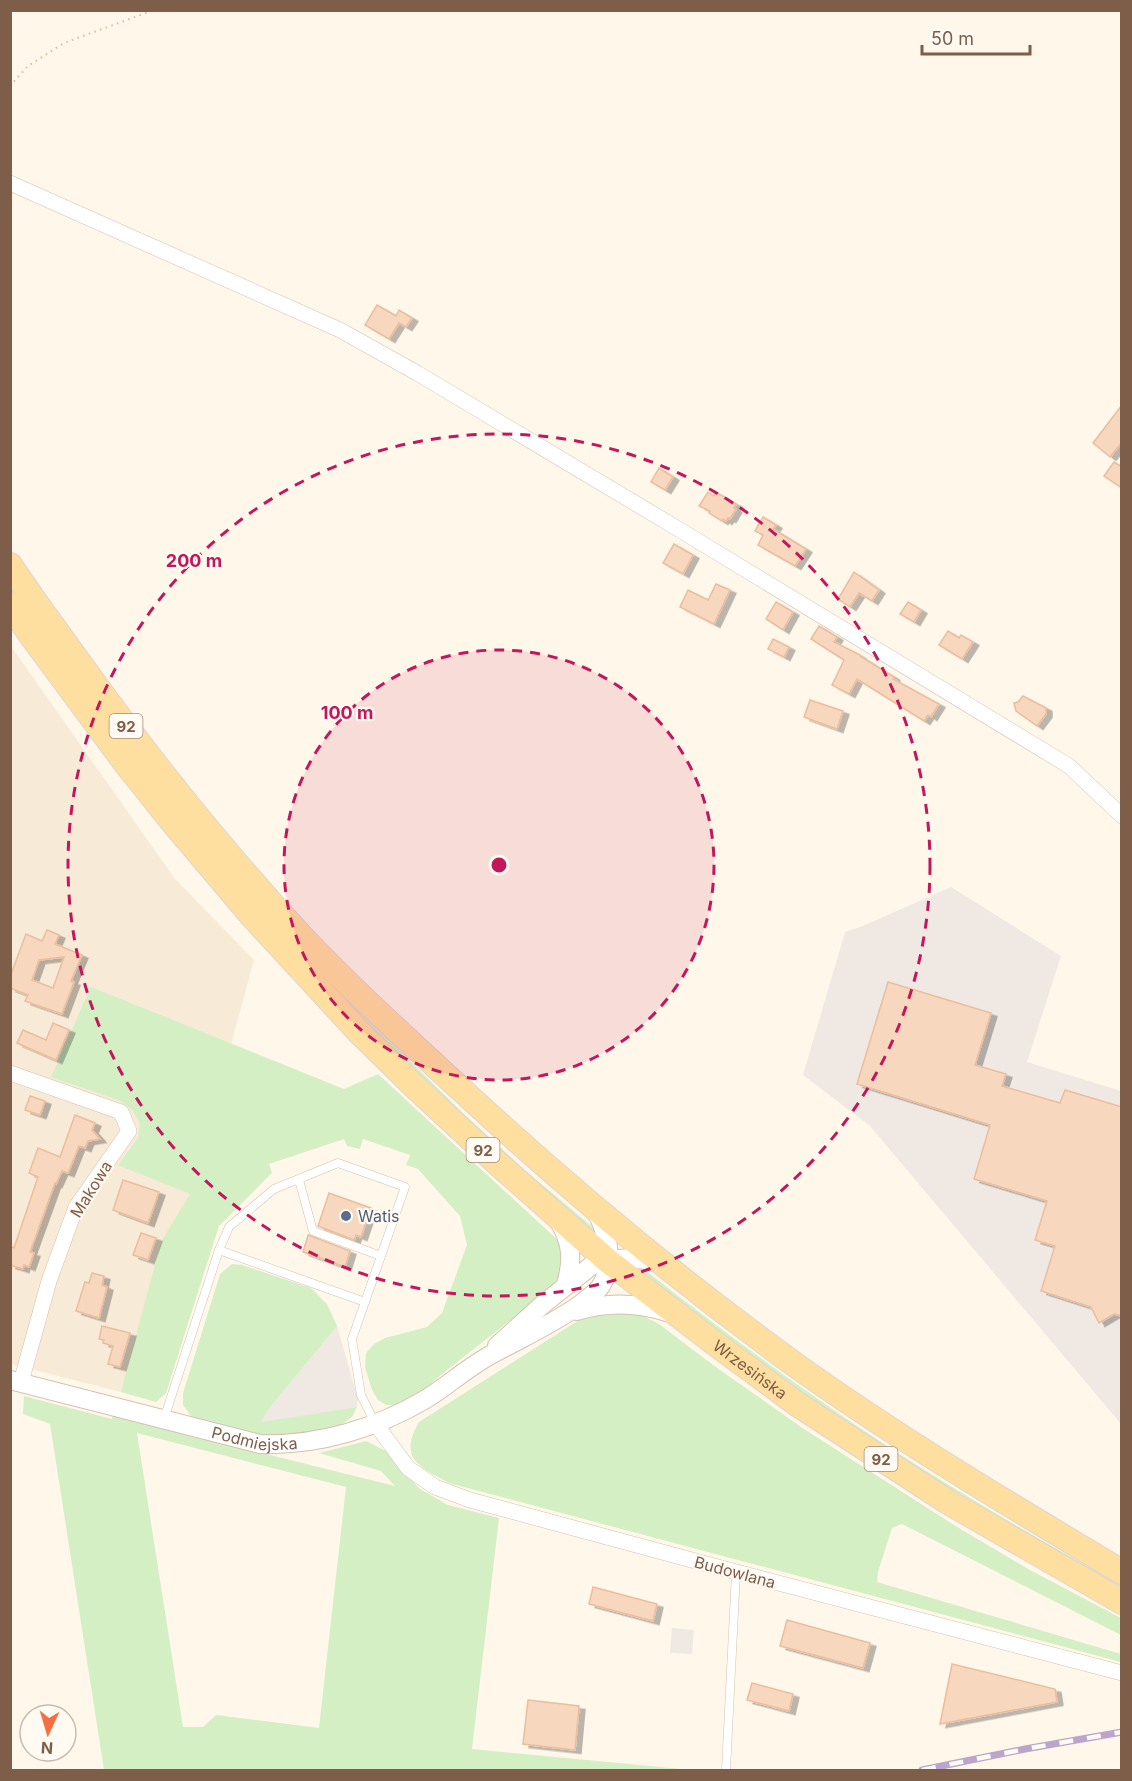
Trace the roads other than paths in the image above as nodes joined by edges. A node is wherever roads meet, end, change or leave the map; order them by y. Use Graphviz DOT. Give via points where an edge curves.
graph roads {
  1 [pos="10,183"];
  2 [pos="10,565"];
  3 [pos="10,604"];
  4 [pos="1122,816"];
  5 [pos="10,1073"];
  6 [pos="299,1180"];
  7 [pos="594,1209"];
  8 [pos="553,1212"];
  9 [pos="219,1250"];
  10 [pos="381,1256"];
  11 [pos="608,1261"];
  12 [pos="663,1264"];
  13 [pos="566,1284"];
  14 [pos="365,1302"];
  15 [pos="564,1316"];
  16 [pos="685,1320"];
  17 [pos="485,1358"];
  18 [pos="16,1381"];
  19 [pos="164,1420"];
  20 [pos="375,1424"];
  21 [pos="736,1572"];
  22 [pos="1122,1572"];
  23 [pos="1122,1602"];
  24 [pos="1122,1673"];
  25 [pos="726,1770"];
  1 -- 4 [label="street" via="340,330 417,373 1069,766"];
  2 -- 7 [label="main road, Wrzesińska / 92" via="152,760 251,881 357,993"];
  3 -- 8 [label="main road, Wrzesińska / 92" via="90,717 196,851 305,975 414,1086"];
  5 -- 18 [label="street, Makowa" via="121,1112 129,1131 76,1207"];
  6 -- 9 [label="lane" via="273,1189 229,1227"];
  6 -- 10 [label="lane" via="313,1231"];
  6 -- 10 [label="lane" via="338,1163 405,1187"];
  7 -- 11 [label="street, Podmiejska" via="606,1234"];
  7 -- 12 [label="main road, Wrzesińska / 92"];
  8 -- 11 [label="main road, Wrzesińska / 92"];
  8 -- 13 [label="street" via="571,1251"];
  9 -- 14 [label="lane"];
  9 -- 19 [label="lane"];
  10 -- 14 [label="lane"];
  11 -- 12 [label="street, Podmiejska" via="627,1257"];
  11 -- 13 [label="street, Podmiejska" via="591,1266"];
  11 -- 15 [label="street, Podmiejska" via="598,1290"];
  11 -- 16 [label="main road, Wrzesińska / 92"];
  12 -- 22 [label="main road, Wrzesińska / 92" via="857,1407"];
  13 -- 17 [label="street, Podmiejska"];
  14 -- 20 [label="lane" via="352,1339 361,1395"];
  15 -- 16 [label="street" via="596,1305 629,1304"];
  15 -- 17 [label="street, Podmiejska"];
  16 -- 23 [label="main road, Wrzesińska / 92" via="797,1404 905,1474"];
  17 -- 20 [label="street, Podmiejska" via="427,1398"];
  18 -- 19 [label="street, Podmiejska"];
  19 -- 20 [label="street, Podmiejska" via="248,1442 277,1444 318,1439"];
  20 -- 21 [label="street, Budowlana" via="408,1468 435,1487"];
  21 -- 24 [label="street, Budowlana"];
  21 -- 25 [label="lane"];
}
